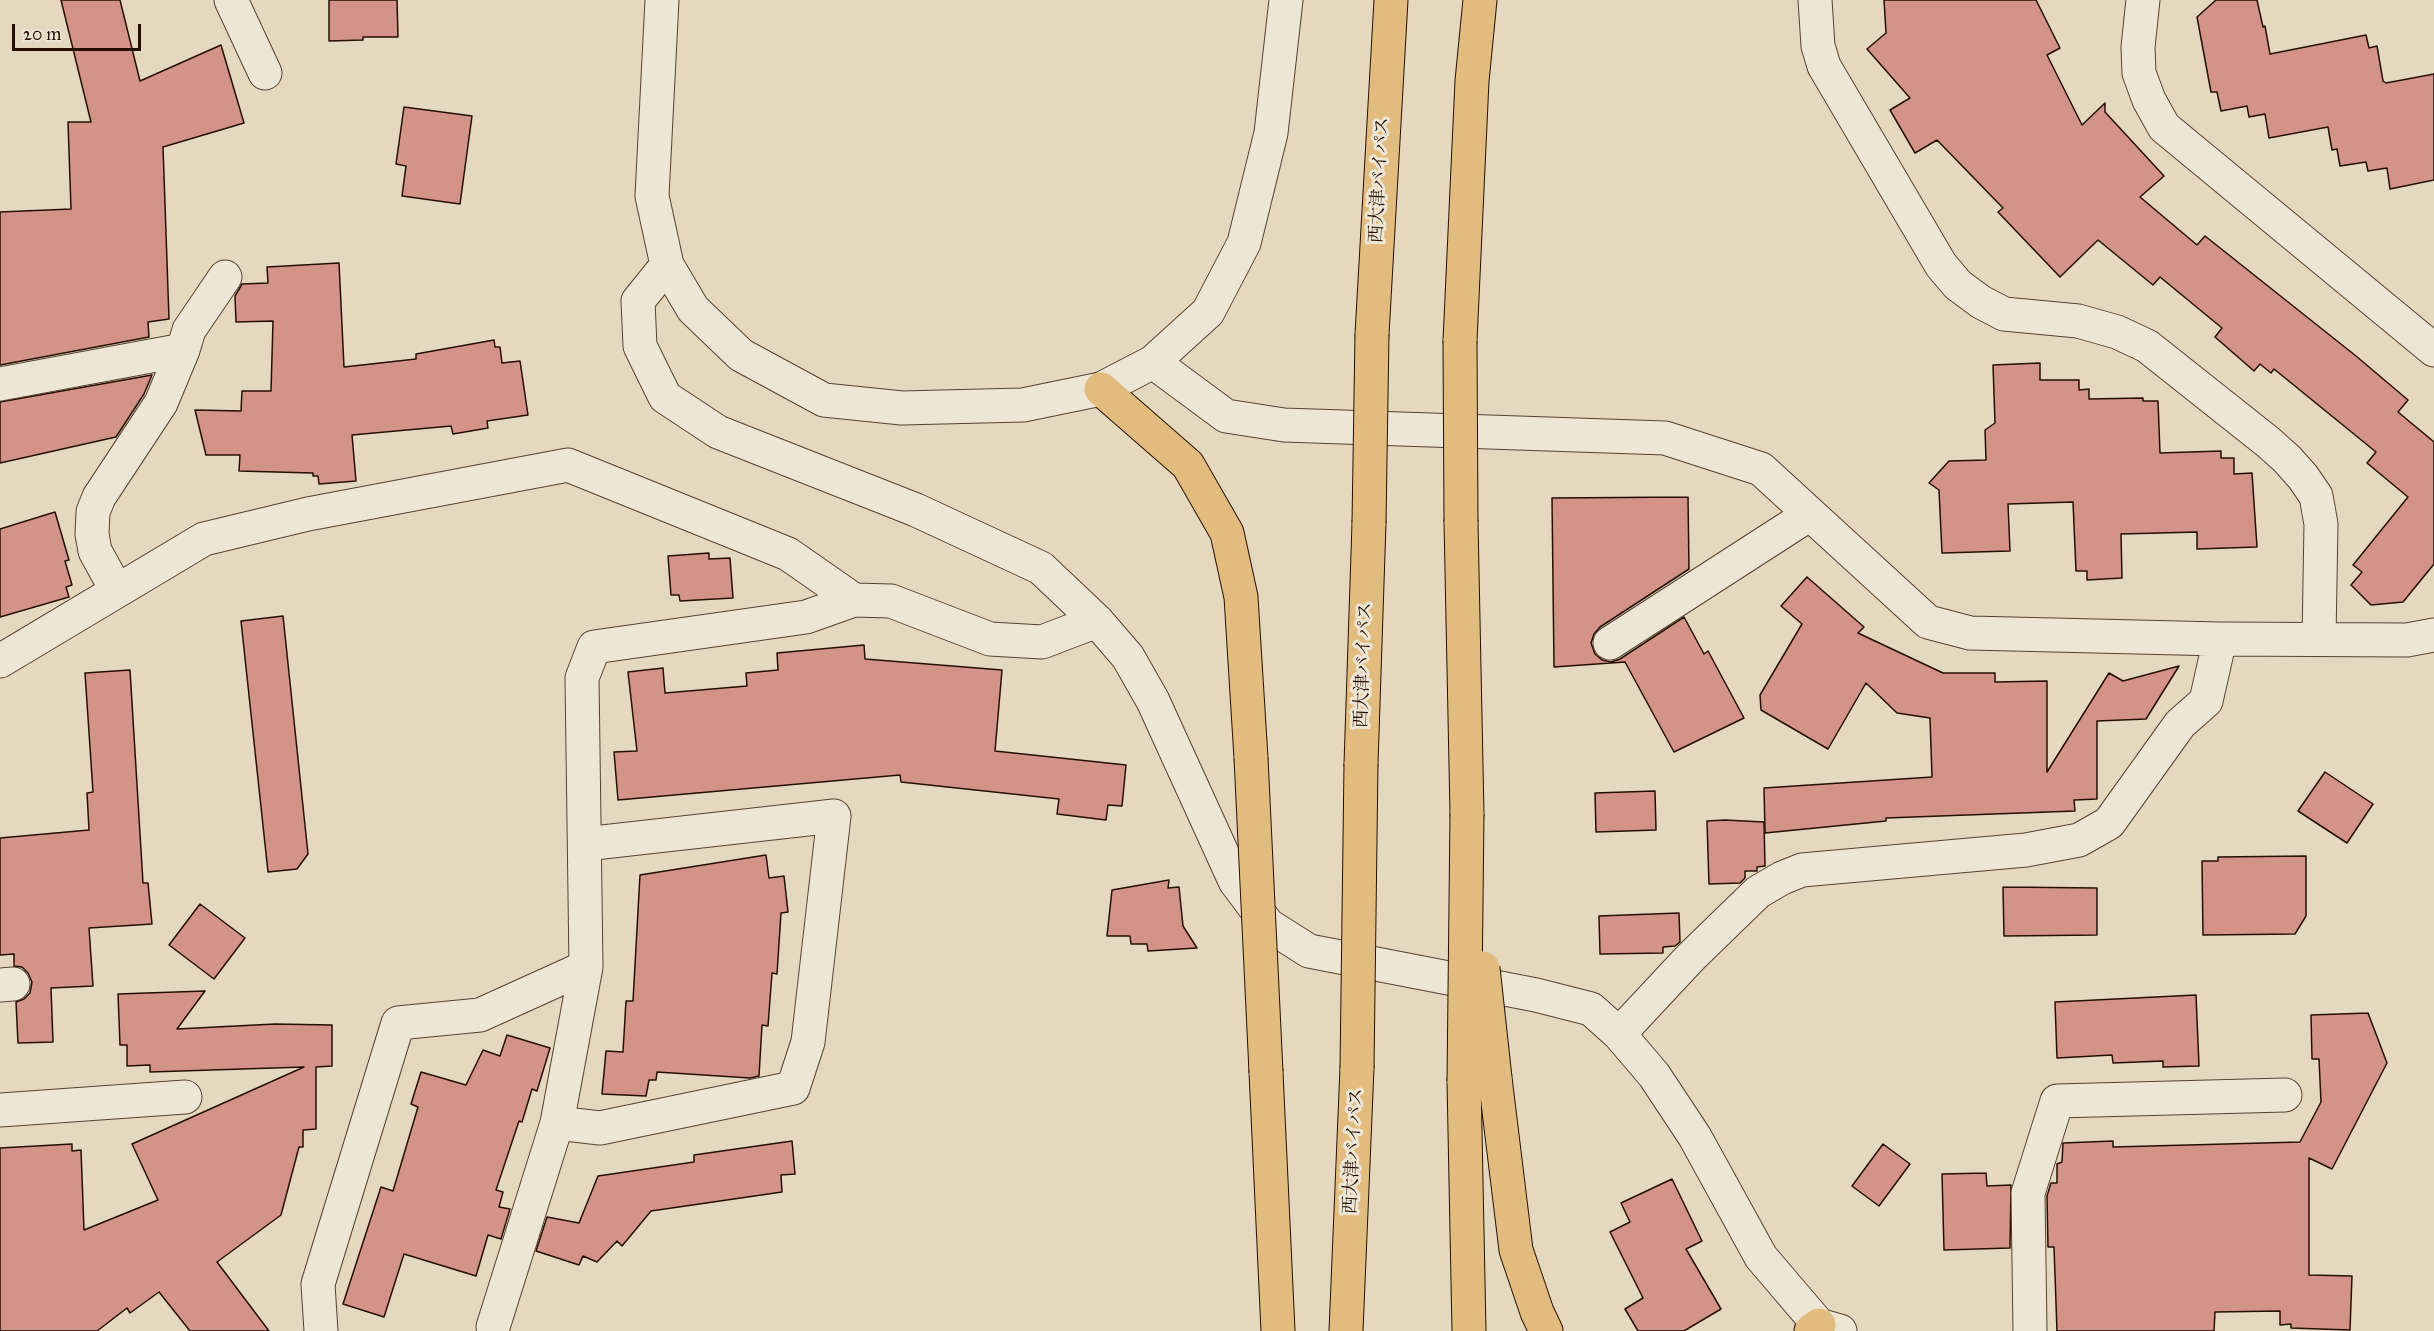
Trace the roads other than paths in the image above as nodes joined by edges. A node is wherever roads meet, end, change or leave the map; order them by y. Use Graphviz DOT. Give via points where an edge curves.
graph roads {
  1 [pos="231,0"];
  2 [pos="662,0"];
  3 [pos="1286,0"];
  4 [pos="1391,0"];
  5 [pos="1480,0"];
  6 [pos="1815,0"];
  7 [pos="2144,0"];
  8 [pos="265,73"];
  9 [pos="667,265"];
  10 [pos="225,277"];
  11 [pos="183,350"];
  12 [pos="2434,350"];
  13 [pos="1153,362"];
  14 [pos="0,384"];
  15 [pos="1101,389"];
  16 [pos="1810,514"];
  17 [pos="117,591"];
  18 [pos="854,600"];
  19 [pos="1097,621"];
  20 [pos="2434,635"];
  21 [pos="2220,639"];
  22 [pos="2319,639"];
  23 [pos="1610,643"];
  24 [pos="0,661"];
  25 [pos="585,844"];
  26 [pos="586,967"];
  27 [pos="1619,1034"];
  28 [pos="1479,1080"];
  29 [pos="2285,1095"];
  30 [pos="185,1097"];
  31 [pos="0,1110"];
  32 [pos="557,1123"];
  33 [pos="492,1327"];
  34 [pos="1822,1329"];
  35 [pos="321,1331"];
  36 [pos="1278,1331"];
  37 [pos="1346,1331"];
  38 [pos="1469,1331"];
  39 [pos="1546,1331"];
  40 [pos="2030,1331"];
  1 -- 8 [label="street"];
  2 -- 9 [label="street" via="652,196"];
  3 -- 13 [label="street" via="1271,133 1244,243 1208,312"];
  4 -- 37 [label="highway, 西大津バイパス, bridge" via="1372,334 1358,1068"];
  5 -- 28 [label="highway, bridge" via="1472,81 1460,341 1467,814"];
  6 -- 22 [label="street" via="1818,46 1824,66 1941,265 1958,285 2004,314 2078,321 2147,346 2268,442 2303,477 2316,496 2321,524"];
  7 -- 12 [label="street" via="2139,22 2139,73 2164,127"];
  9 -- 15 [label="street" via="693,309 741,355 824,400 902,408 1023,405"];
  9 -- 19 [label="street" via="638,300 640,346 665,397 718,432 916,510 1041,568"];
  10 -- 11 [label="street" via="189,330"];
  11 -- 14 [label="street"];
  11 -- 17 [label="street" via="161,403 93,512 95,551"];
  13 -- 15 [label="street"];
  13 -- 16 [label="street" via="1226,416 1284,425 1665,438 1761,469"];
  15 -- 36 [label="highway, bridge" via="1188,465 1227,533 1241,597"];
  16 -- 21 [label="street" via="1928,622 1970,633"];
  16 -- 23 [label="street"];
  17 -- 18 [label="street" via="204,539 308,514 568,465 788,555"];
  17 -- 24 [label="street"];
  18 -- 19 [label="street" via="891,601 990,639 1042,642"];
  18 -- 25 [label="street" via="806,616 594,647 582,678"];
  19 -- 27 [label="street" via="1128,657 1153,701 1235,881 1268,925 1309,951 1591,1009"];
  20 -- 22 [label="street" via="2407,640"];
  21 -- 22 [label="street"];
  21 -- 27 [label="street" via="2206,702 2180,724 2109,823 2079,840 2026,850 1802,870 1782,878 1758,892"];
  25 -- 26 [label="street"];
  25 -- 32 [label="street" via="834,816 808,1042 794,1088 600,1128"];
  26 -- 32 [label="street"];
  26 -- 35 [label="street" via="480,1015 398,1023 318,1284"];
  27 -- 34 [label="street" via="1654,1075 1695,1137 1761,1257"];
  28 -- 38 [label="highway"];
  28 -- 39 [label="highway" via="1516,1250"];
  29 -- 40 [label="street" via="2057,1101 2028,1193"];
  30 -- 31 [label="street"];
  32 -- 33 [label="street"];
}
